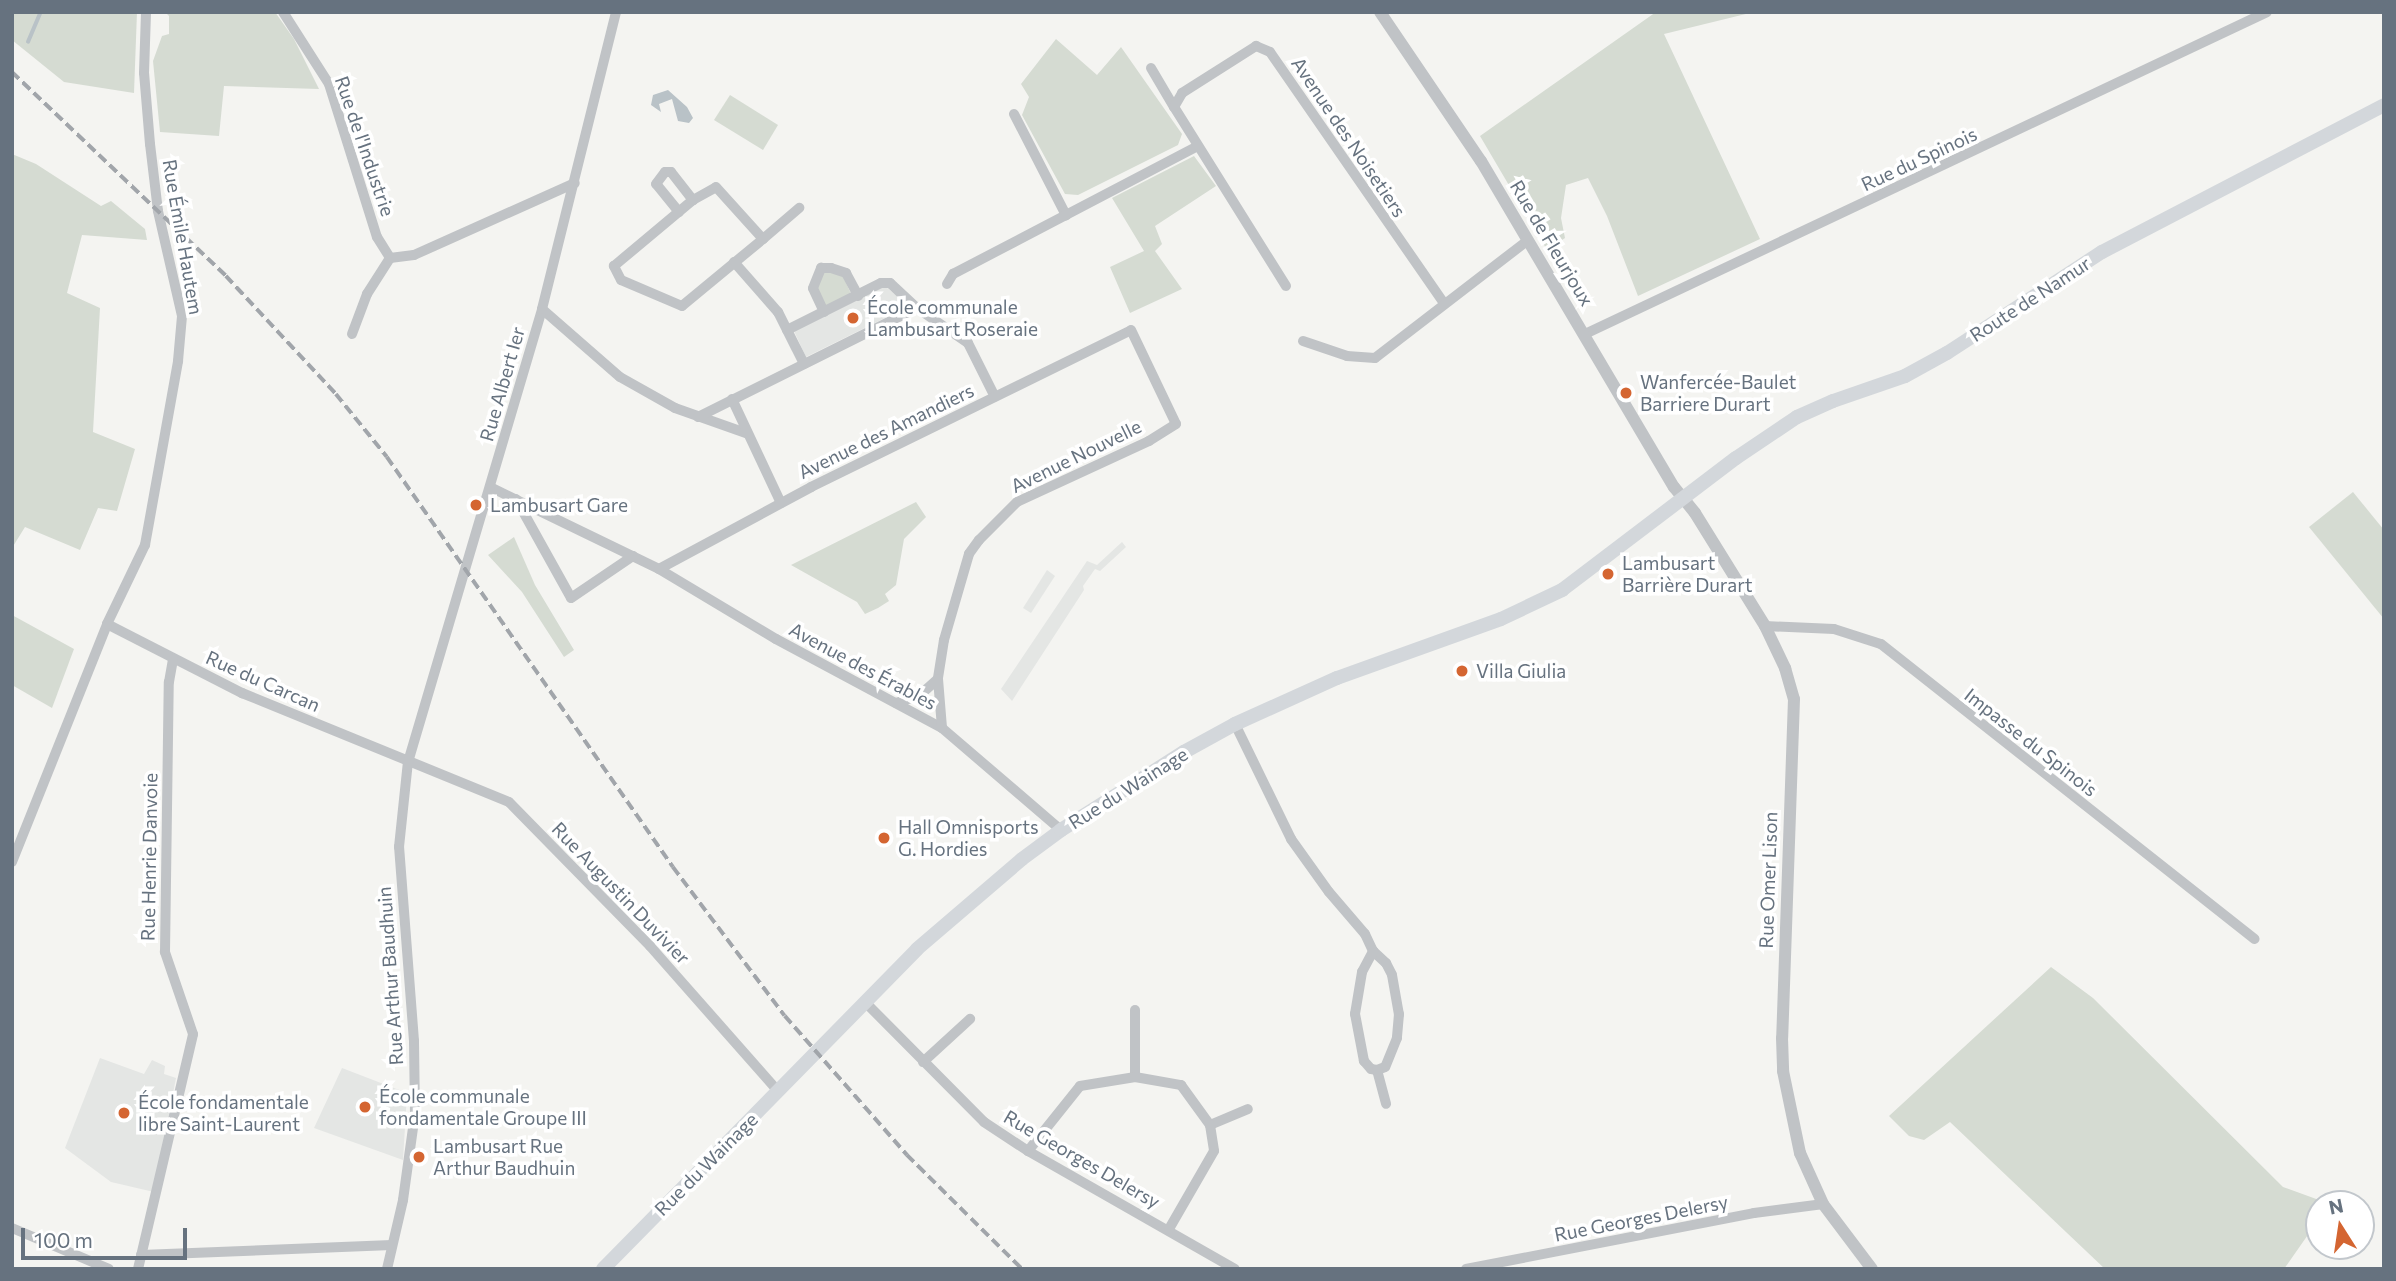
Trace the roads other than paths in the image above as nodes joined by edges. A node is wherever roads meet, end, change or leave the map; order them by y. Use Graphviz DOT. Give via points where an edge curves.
graph roads {
  1 [pos="146,12"];
  2 [pos="282,12"];
  3 [pos="616,12"];
  4 [pos="1380,12"];
  5 [pos="2267,12"];
  6 [pos="1152,68"];
  7 [pos="2384,105"];
  8 [pos="1174,107"];
  9 [pos="1014,114"];
  10 [pos="1198,146"];
  11 [pos="575,183"];
  12 [pos="694,200"];
  13 [pos="799,208"];
  14 [pos="679,212"];
  15 [pos="1066,215"];
  16 [pos="762,239"];
  17 [pos="1527,241"];
  18 [pos="390,258"];
  19 [pos="734,262"];
  20 [pos="947,284"];
  21 [pos="1286,286"];
  22 [pos="858,296"];
  23 [pos="1444,303"];
  24 [pos="918,308"];
  25 [pos="542,309"];
  26 [pos="824,312"];
  27 [pos="787,330"];
  28 [pos="352,334"];
  29 [pos="1585,334"];
  30 [pos="1303,341"];
  31 [pos="804,364"];
  32 [pos="995,397"];
  33 [pos="732,399"];
  34 [pos="698,417"];
  35 [pos="1176,424"];
  36 [pos="746,432"];
  37 [pos="490,486"];
  38 [pos="515,499"];
  39 [pos="1682,500"];
  40 [pos="781,503"];
  41 [pos="633,556"];
  42 [pos="659,569"];
  43 [pos="107,624"];
  44 [pos="1765,625"];
  45 [pos="173,659"];
  46 [pos="938,679"];
  47 [pos="896,703"];
  48 [pos="1235,724"];
  49 [pos="942,728"];
  50 [pos="408,762"];
  51 [pos="1061,831"];
  52 [pos="12,862"];
  53 [pos="2254,939"];
  54 [pos="1373,951"];
  55 [pos="865,1002"];
  56 [pos="1135,1010"];
  57 [pos="970,1019"];
  58 [pos="923,1062"];
  59 [pos="1377,1070"];
  60 [pos="1135,1077"];
  61 [pos="778,1091"];
  62 [pos="1386,1104"];
  63 [pos="1248,1110"];
  64 [pos="1210,1125"];
  65 [pos="1028,1151"];
  66 [pos="1823,1203"];
  67 [pos="12,1228"];
  68 [pos="1169,1229"];
  69 [pos="393,1245"];
  70 [pos="141,1255"];
  71 [pos="109,1269"];
  72 [pos="138,1269"];
  73 [pos="387,1269"];
  74 [pos="603,1269"];
  75 [pos="1235,1269"];
  76 [pos="1466,1269"];
  77 [pos="1872,1269"];
  1 -- 43 [label="street, Rue Émile Hautem" via="144,73 150,144 161,224 182,316 145,545"];
  2 -- 18 [label="street, Rue de l'Industrie" via="329,84 377,237"];
  3 -- 11 [label="street, Rue Albert Ier"];
  4 -- 17 [label="street, Rue de Fleurjoux" via="1473,150"];
  5 -- 29 [label="street, Rue du Spinois"];
  6 -- 8 [label="street"];
  7 -- 39 [label="main road, Route de Namur" via="2112,246 1947,354 1905,376 1797,417"];
  8 -- 10 [label="street"];
  8 -- 23 [label="street, Avenue des Noisetiers" via="1182,93 1256,46 1270,52"];
  9 -- 15 [label="street"];
  10 -- 15 [label="street"];
  10 -- 21 [label="street"];
  11 -- 18 [label="street" via="414,255"];
  11 -- 25 [label="street, Rue Albert Ier"];
  12 -- 14 [label="street"];
  12 -- 14 [label="street" via="671,172 665,172 656,184"];
  12 -- 16 [label="street" via="708,189 721,190"];
  13 -- 16 [label="street"];
  14 -- 19 [label="street" via="614,266 621,280 682,306"];
  15 -- 20 [label="street" via="953,274"];
  16 -- 19 [label="street"];
  17 -- 23 [label="street"];
  17 -- 29 [label="street, Rue de Fleurjoux"];
  18 -- 28 [label="street" via="367,294"];
  19 -- 27 [label="street" via="778,312"];
  22 -- 24 [label="street" via="890,283"];
  22 -- 26 [label="street"];
  22 -- 26 [label="street" via="846,273 821,268 813,288"];
  23 -- 30 [label="street" via="1375,358 1347,356"];
  24 -- 31 [label="street"];
  24 -- 32 [label="street" via="968,343"];
  25 -- 34 [label="street" via="620,377"];
  25 -- 37 [label="street, Rue Albert Ier"];
  26 -- 27 [label="street"];
  27 -- 31 [label="street"];
  29 -- 39 [label="street, Rue de Fleurjoux"];
  31 -- 33 [label="street"];
  32 -- 35 [label="street, Avenue des Amandiers" via="1131,330"];
  32 -- 40 [label="street, Avenue des Amandiers"];
  33 -- 34 [label="street"];
  33 -- 36 [label="street"];
  34 -- 36 [label="street"];
  35 -- 46 [label="street, Avenue Nouvelle" via="1017,502 979,540 969,554 953,607"];
  36 -- 40 [label="street"];
  37 -- 38 [label="street, Avenue des Érables"];
  37 -- 50 [label="street, Rue Albert Ier"];
  38 -- 41 [label="street, Avenue des Érables"];
  38 -- 41 [label="street" via="571,598"];
  39 -- 44 [label="street, Rue Omer Lison" via="1695,513"];
  39 -- 48 [label="main road, Rue du Wainage" via="1562,590 1501,619 1337,678"];
  40 -- 42 [label="street, Avenue des Amandiers"];
  41 -- 42 [label="street, Avenue des Érables"];
  42 -- 47 [label="street, Avenue des Érables"];
  43 -- 45 [label="street, Rue du Carcan"];
  43 -- 52 [label="street, Rue Émile Hautem"];
  44 -- 53 [label="street, Impasse du Spinois" via="1834,629 1881,644"];
  44 -- 66 [label="street, Rue Omer Lison" via="1794,699 1783,1071 1800,1153"];
  45 -- 50 [label="street, Rue du Carcan"];
  45 -- 70 [label="street, Rue Henrie Danvoie" via="165,952 193,1034"];
  46 -- 47 [label="street" via="920,695"];
  46 -- 49 [label="street, Avenue Nouvelle"];
  47 -- 49 [label="street, Avenue des Érables"];
  48 -- 51 [label="main road, Rue du Wainage" via="1184,751"];
  48 -- 54 [label="street" via="1291,839"];
  49 -- 51 [label="street, Avenue des Érables"];
  50 -- 61 [label="street, Rue Augustin Duvivier" via="509,802 650,946"];
  50 -- 69 [label="street, Rue Arthur Baudhuin" via="399,847 415,1114"];
  51 -- 55 [label="main road, Rue du Wainage" via="917,949"];
  54 -- 59 [label="street" via="1362,972 1355,1014 1364,1060"];
  54 -- 59 [label="street" via="1392,975 1399,1014 1393,1054 1385,1067"];
  55 -- 58 [label="street, Rue Georges Delersy"];
  55 -- 61 [label="main road, Rue du Wainage"];
  56 -- 60 [label="street"];
  57 -- 58 [label="street"];
  58 -- 65 [label="street, Rue Georges Delersy" via="984,1122"];
  59 -- 62 [label="street"];
  60 -- 64 [label="street" via="1181,1086"];
  60 -- 65 [label="street" via="1080,1086"];
  61 -- 74 [label="main road, Rue du Wainage"];
  63 -- 64 [label="street"];
  64 -- 68 [label="street" via="1214,1151"];
  65 -- 68 [label="street, Rue Georges Delersy"];
  66 -- 76 [label="street, Rue Georges Delersy"];
  66 -- 77 [label="street, Rue Omer Lison"];
  67 -- 71 [label="street"];
  68 -- 75 [label="street, Rue Georges Delersy"];
  69 -- 70 [label="street"];
  69 -- 73 [label="street, Rue Arthur Baudhuin"];
  70 -- 72 [label="street, Rue Henrie Danvoie"];
}
